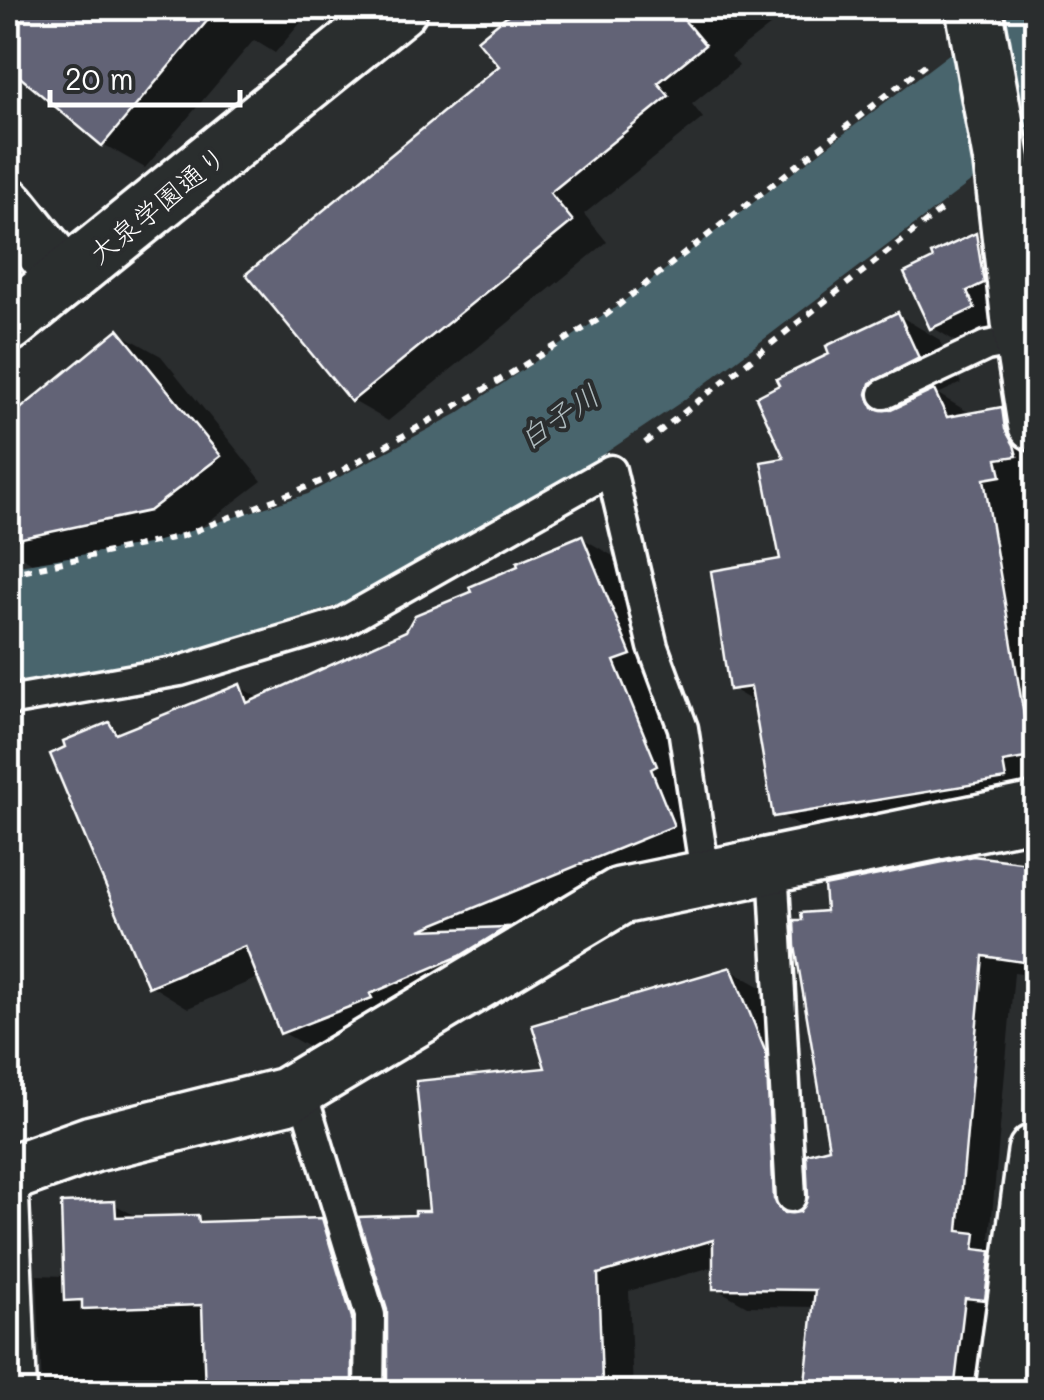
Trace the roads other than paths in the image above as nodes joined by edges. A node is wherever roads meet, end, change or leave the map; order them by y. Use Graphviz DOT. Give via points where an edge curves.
graph roads {
  1 [pos="399,8"];
  2 [pos="977,27"];
  3 [pos="8,206"];
  4 [pos="66,278"];
  5 [pos="8,324"];
  6 [pos="1023,339"];
  7 [pos="884,394"];
  8 [pos="1036,423"];
  9 [pos="8,701"];
  10 [pos="1036,812"];
  11 [pos="773,865"];
  12 [pos="706,880"];
  13 [pos="300,1089"];
  14 [pos="1036,1152"];
  15 [pos="10,1173"];
  16 [pos="791,1197"];
  17 [pos="1023,1341"];
  18 [pos="22,1392"];
  19 [pos="369,1392"];
  20 [pos="1004,1392"];
  1 -- 4 [label="street, 大泉学園通り"];
  2 -- 6 [label="street"];
  3 -- 4 [label="street"];
  4 -- 5 [label="street, 大泉学園通り"];
  6 -- 7 [label="lane" via="986,346"];
  6 -- 8 [label="street"];
  9 -- 12 [label="lane" via="180,671 341,623 611,470 652,647 683,728"];
  10 -- 11 [label="street"];
  11 -- 12 [label="street"];
  11 -- 16 [label="lane"];
  12 -- 13 [label="street" via="620,896"];
  13 -- 15 [label="street" via="92,1144"];
  13 -- 19 [label="lane" via="370,1315"];
  14 -- 17 [label="street"];
  15 -- 18 [label="lane"];
  17 -- 20 [label="street"];
}
